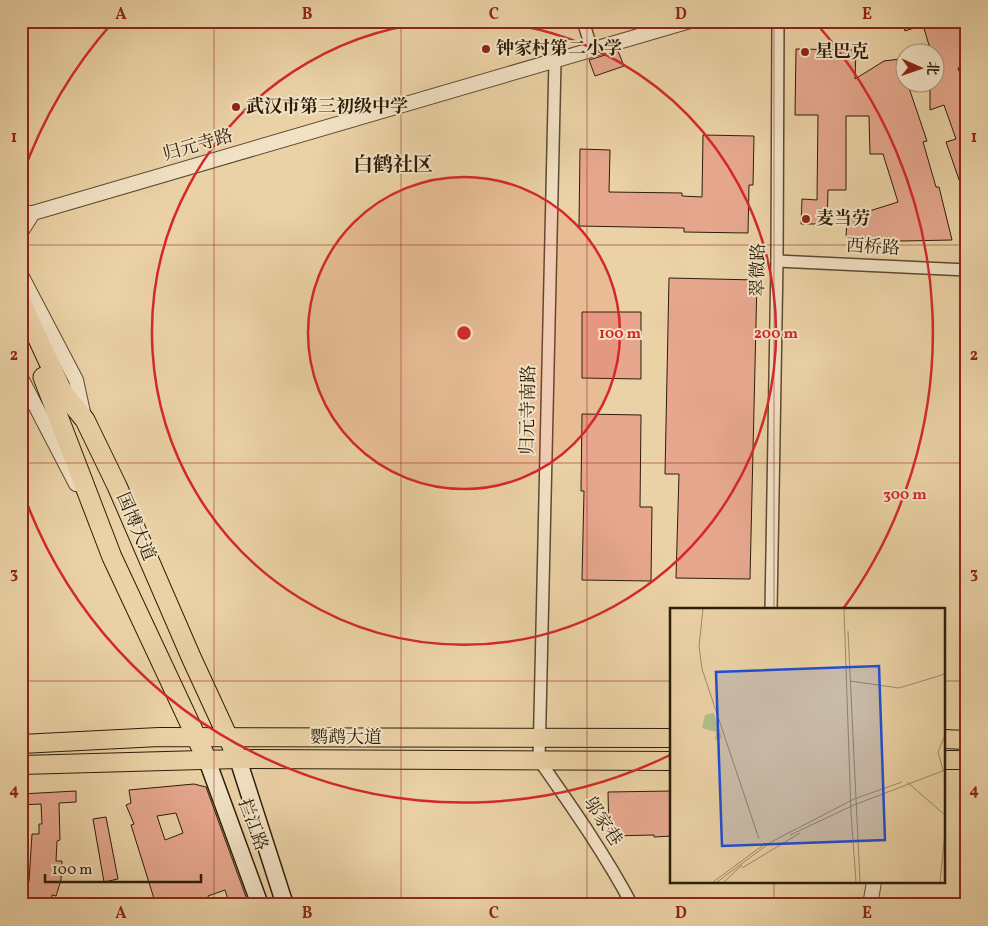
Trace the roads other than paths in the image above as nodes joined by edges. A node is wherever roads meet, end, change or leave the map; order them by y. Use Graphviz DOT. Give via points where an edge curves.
graph roads {
  1 [pos="583,21"];
  2 [pos="690,21"];
  3 [pos="778,21"];
  4 [pos="592,50"];
  5 [pos="554,61"];
  6 [pos="27,213"];
  7 [pos="21,232"];
  8 [pos="777,261"];
  9 [pos="967,270"];
  10 [pos="21,275"];
  11 [pos="21,302"];
  12 [pos="21,331"];
  13 [pos="21,378"];
  14 [pos="58,396"];
  15 [pos="85,420"];
  16 [pos="103,534"];
  17 [pos="771,608"];
  18 [pos="196,737"];
  19 [pos="540,737"];
  20 [pos="227,738"];
  21 [pos="670,738"];
  22 [pos="946,739"];
  23 [pos="967,740"];
  24 [pos="21,744"];
  25 [pos="238,759"];
  26 [pos="207,760"];
  27 [pos="540,760"];
  28 [pos="946,760"];
  29 [pos="967,760"];
  30 [pos="670,761"];
  31 [pos="21,765"];
  32 [pos="874,884"];
  33 [pos="260,905"];
  34 [pos="285,905"];
  35 [pos="632,905"];
  36 [pos="870,905"];
  1 -- 4 [label="street"];
  2 -- 4 [label="street, 归元寺路"];
  3 -- 8 [label="street, 翠微路"];
  4 -- 5 [label="street, 归元寺路"];
  5 -- 6 [label="street, 归元寺路"];
  5 -- 19 [label="street, 归元寺南路"];
  6 -- 7 [label="street"];
  8 -- 9 [label="street, 西桥路"];
  8 -- 17 [label="street, 翠微路"];
  10 -- 15 [label="street" via="76,380"];
  11 -- 14 [label="highway, 国博大道"];
  12 -- 14 [label="highway, 国博大道"];
  13 -- 16 [label="street"];
  14 -- 15 [label="highway, 国博大道"];
  14 -- 16 [label="highway, 国博大道"];
  15 -- 20 [label="highway, 国博大道"];
  16 -- 18 [label="highway, 国博大道"];
  18 -- 20 [label="main road, 鹦鹉大道"];
  18 -- 24 [label="main road, 鹦鹉大道"];
  18 -- 26 [label="highway, 国博大道"];
  19 -- 20 [label="main road, 鹦鹉大道"];
  19 -- 21 [label="main road, 鹦鹉大道"];
  19 -- 27 [label="street, 归元寺南路"];
  20 -- 25 [label="highway, 国博大道"];
  22 -- 23 [label="main road"];
  25 -- 26 [label="main road, 鹦鹉大道"];
  25 -- 27 [label="main road, 鹦鹉大道"];
  25 -- 34 [label="main road, 拦江路"];
  26 -- 31 [label="main road, 鹦鹉大道"];
  26 -- 33 [label="main road, 拦江路"];
  27 -- 30 [label="main road, 鹦鹉大道"];
  27 -- 35 [label="street, 邬家巷" via="579,816"];
  28 -- 29 [label="main road"];
  32 -- 36 [label="street"];
}
